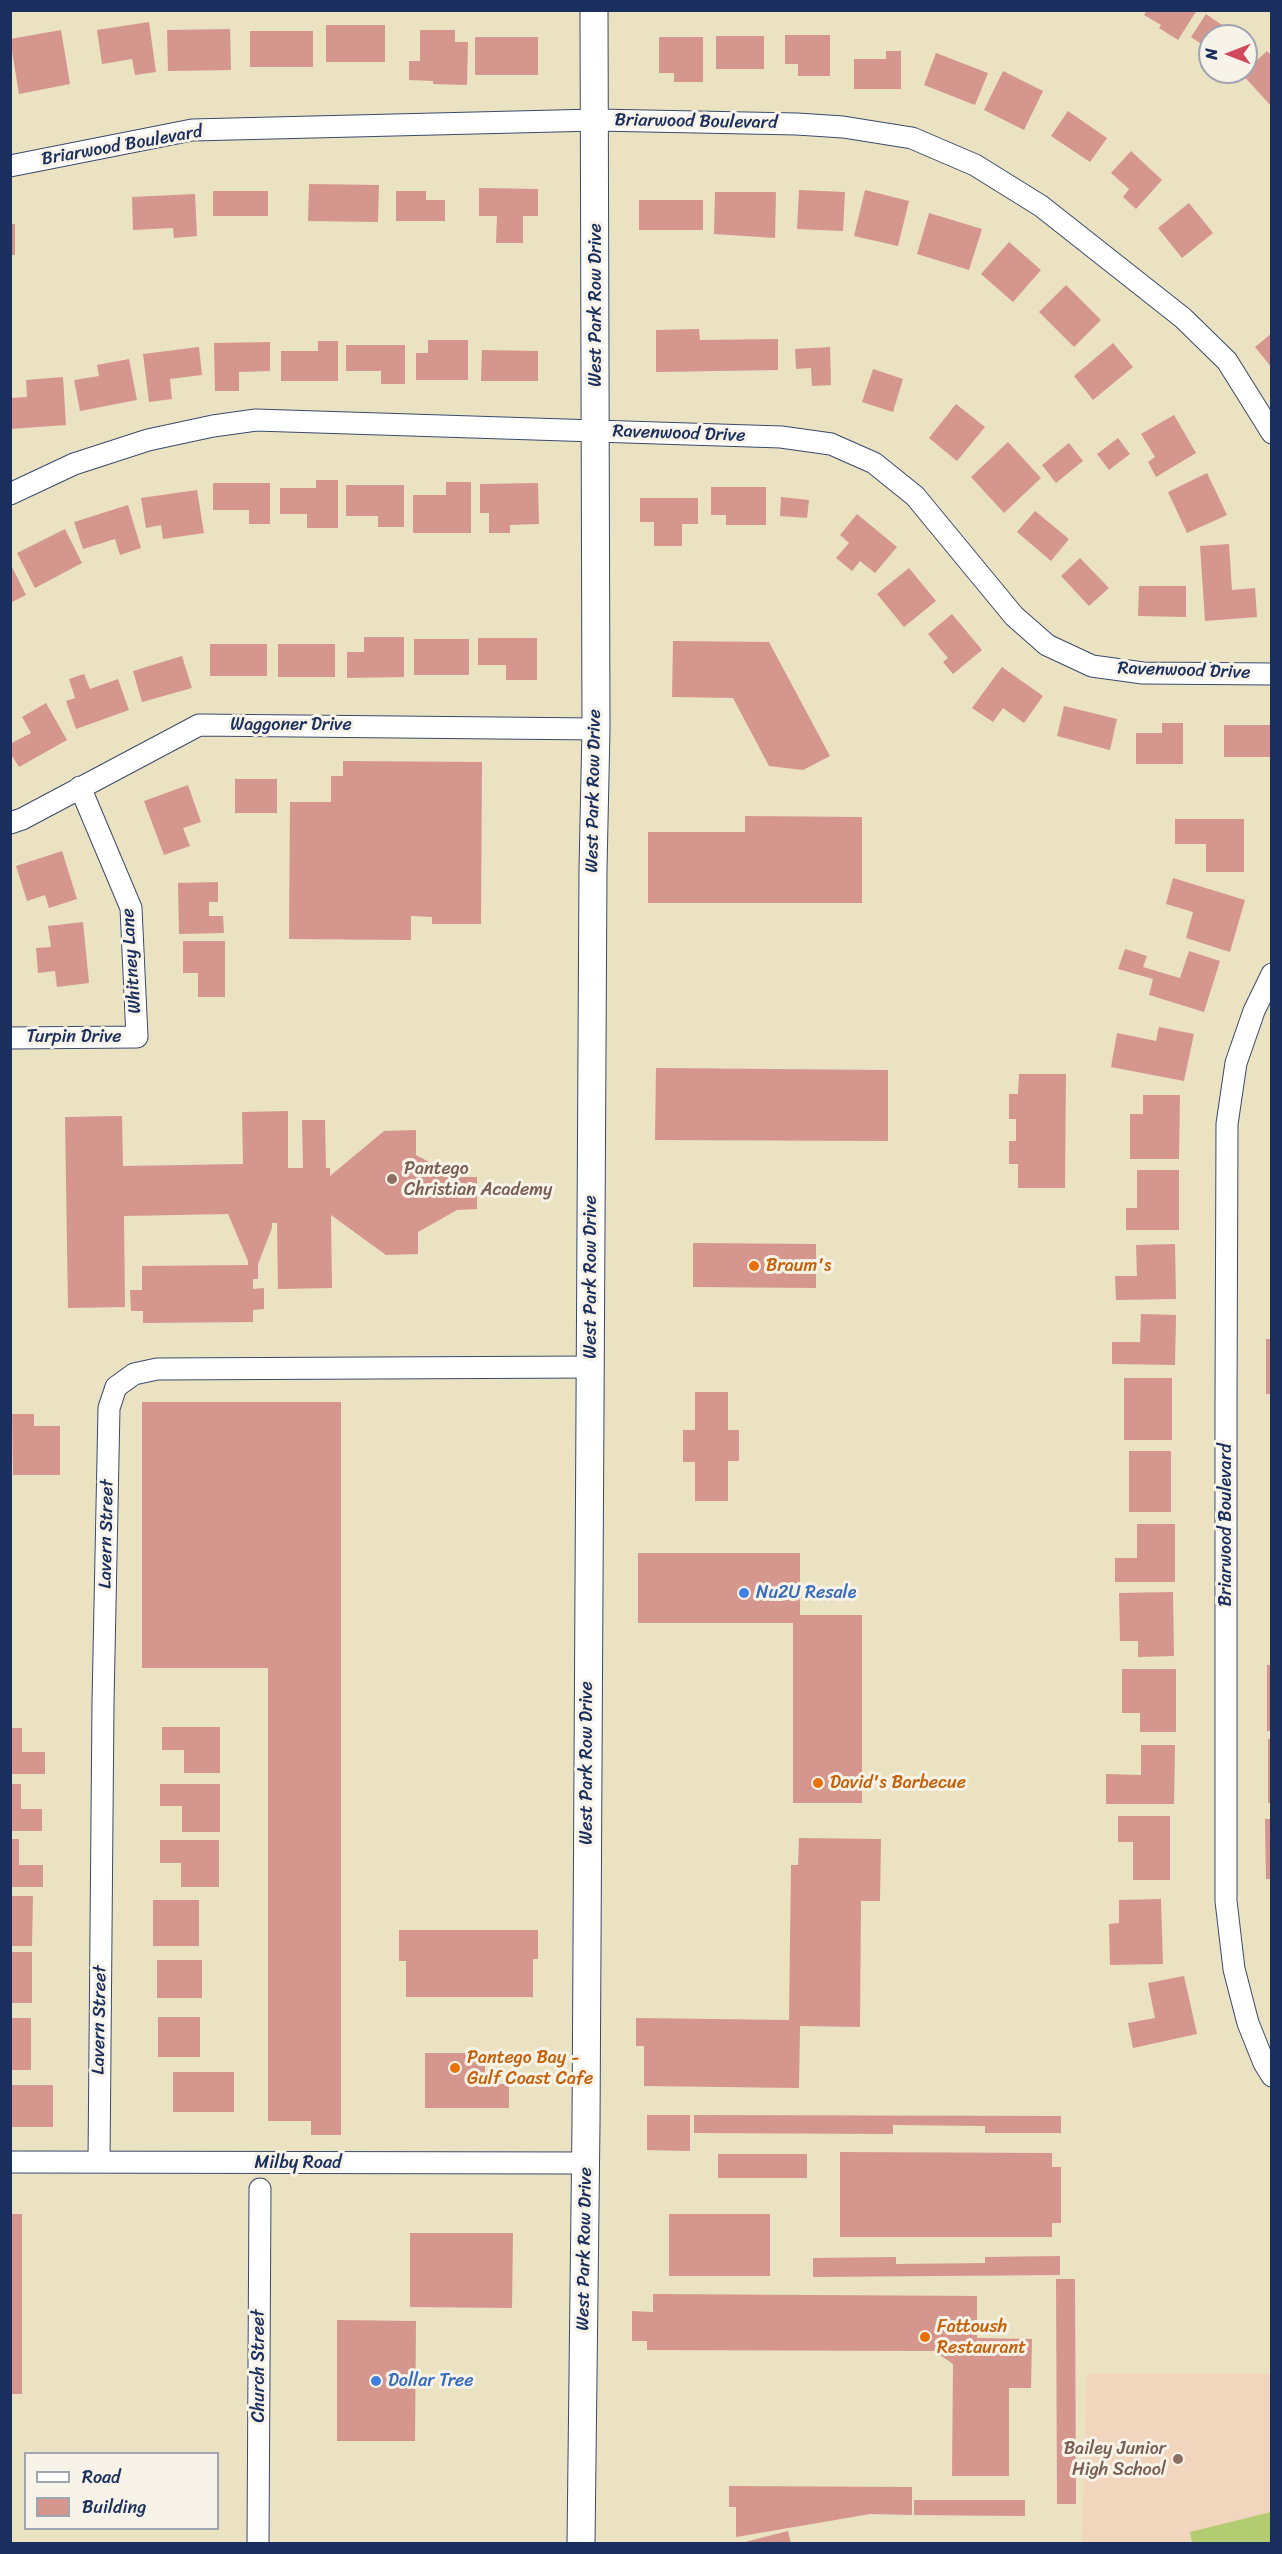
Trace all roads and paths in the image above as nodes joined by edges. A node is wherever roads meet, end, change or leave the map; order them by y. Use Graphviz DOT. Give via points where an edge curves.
graph roads {
  1 [pos="594,10"];
  2 [pos="596,120"];
  3 [pos="10,166"];
  4 [pos="596,432"];
  5 [pos="1272,433"];
  6 [pos="10,494"];
  7 [pos="1272,674"];
  8 [pos="596,729"];
  9 [pos="80,788"];
  10 [pos="10,823"];
  11 [pos="1272,974"];
  12 [pos="137,1037"];
  13 [pos="10,1038"];
  14 [pos="591,1367"];
  15 [pos="1272,2076"];
  16 [pos="10,2163"];
  17 [pos="99,2163"];
  18 [pos="586,2163"];
  19 [pos="260,2189"];
  20 [pos="258,2544"];
  21 [pos="580,2544"];
  1 -- 2 [label="main road, West Park Row Drive"];
  2 -- 3 [label="street, Briarwood Boulevard" via="192,130"];
  2 -- 4 [label="main road, West Park Row Drive"];
  2 -- 5 [label="street, Briarwood Boulevard" via="843,127 912,138 975,165 1041,206 1184,318 1227,361"];
  4 -- 6 [label="street, Ravenwood Drive" via="256,420 148,440 74,464"];
  4 -- 7 [label="street, Ravenwood Drive" via="781,437 831,444 874,464 915,496 1014,616 1047,645 1092,666 1143,674"];
  4 -- 8 [label="main road, West Park Row Drive"];
  8 -- 9 [label="street, Waggoner Drive" via="199,725"];
  8 -- 14 [label="main road, West Park Row Drive"];
  9 -- 10 [label="street, Waggoner Drive"];
  9 -- 12 [label="street, Whitney Lane" via="131,908"];
  11 -- 15 [label="street, Briarwood Boulevard" via="1236,1063 1227,1124 1226,1370 1226,1901 1234,1969 1248,2023"];
  12 -- 13 [label="street, Turpin Drive"];
  14 -- 17 [label="street, Lavern Street" via="157,1369 134,1374 116,1387 109,1408"];
  14 -- 18 [label="main road, West Park Row Drive"];
  16 -- 17 [label="street, Milby Road"];
  17 -- 18 [label="street, Milby Road"];
  18 -- 21 [label="main road, West Park Row Drive"];
  19 -- 20 [label="street, Church Street"];
}
